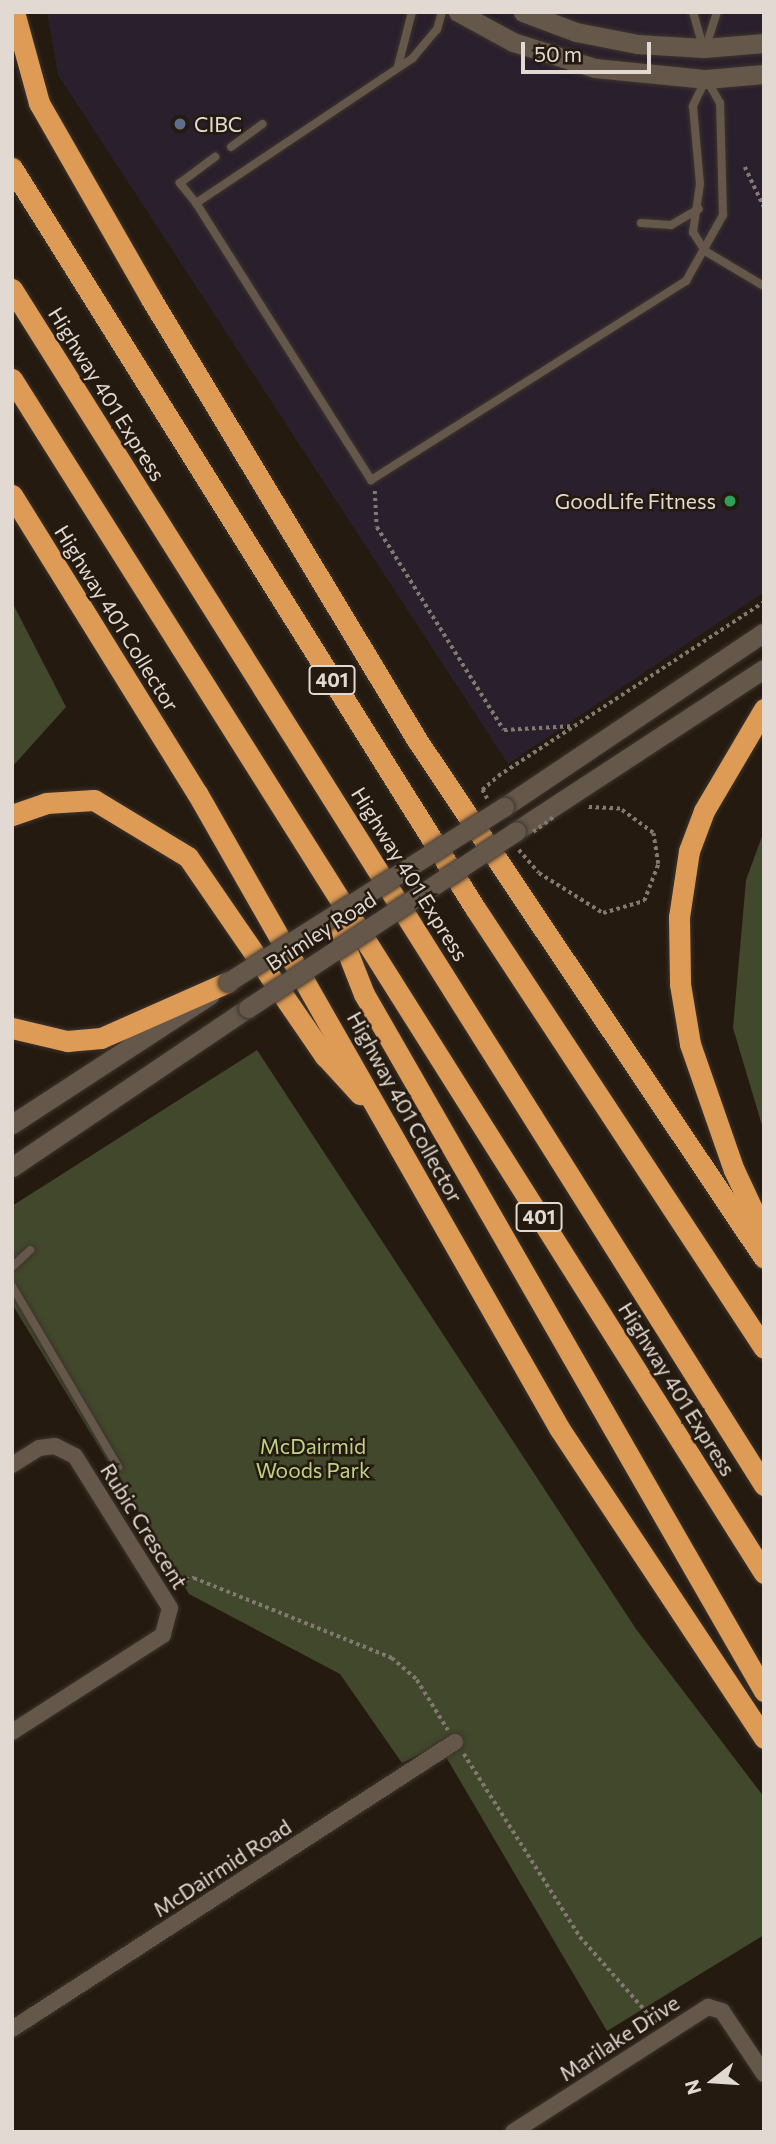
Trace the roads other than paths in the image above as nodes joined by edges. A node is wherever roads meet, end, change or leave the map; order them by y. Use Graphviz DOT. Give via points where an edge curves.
graph roads {
  1 [pos="14,12"];
  2 [pos="412,12"];
  3 [pos="442,12"];
  4 [pos="458,12"];
  5 [pos="523,12"];
  6 [pos="693,12"];
  7 [pos="717,12"];
  8 [pos="764,43"];
  9 [pos="704,48"];
  10 [pos="398,66"];
  11 [pos="764,74"];
  12 [pos="706,79"];
  13 [pos="263,124"];
  14 [pos="231,147"];
  15 [pos="215,158"];
  16 [pos="12,168"];
  17 [pos="196,203"];
  18 [pos="699,209"];
  19 [pos="641,223"];
  20 [pos="705,251"];
  21 [pos="764,286"];
  22 [pos="12,289"];
  23 [pos="12,379"];
  24 [pos="12,495"];
  25 [pos="764,632"];
  26 [pos="764,669"];
  27 [pos="764,709"];
  28 [pos="12,815"];
  29 [pos="312,864"];
  30 [pos="228,982"];
  31 [pos="12,1028"];
  32 [pos="385,1122"];
  33 [pos="12,1124"];
  34 [pos="12,1167"];
  35 [pos="764,1234"];
  36 [pos="30,1250"];
  37 [pos="764,1258"];
  38 [pos="12,1267"];
  39 [pos="12,1286"];
  40 [pos="764,1348"];
  41 [pos="724,1420"];
  42 [pos="12,1465"];
  43 [pos="118,1467"];
  44 [pos="764,1467"];
  45 [pos="764,1485"];
  46 [pos="764,1573"];
  47 [pos="764,1691"];
  48 [pos="12,1732"];
  49 [pos="764,1738"];
  50 [pos="455,1742"];
  51 [pos="12,2029"];
  52 [pos="764,2074"];
  53 [pos="522,2129"];
  1 -- 37 [label="highway" via="39,103 150,297 417,740"];
  2 -- 10 [label="lane"];
  3 -- 10 [label="lane" via="422,50"];
  4 -- 12 [label="main road" via="557,59"];
  5 -- 9 [label="main road" via="608,40"];
  6 -- 9 [label="lane"];
  7 -- 9 [label="lane"];
  8 -- 9 [label="main road"];
  9 -- 12 [label="main road"];
  10 -- 17 [label="lane"];
  11 -- 12 [label="main road"];
  12 -- 18 [label="lane" via="693,106"];
  12 -- 20 [label="lane" via="720,103 724,173 723,215"];
  13 -- 14 [label="lane"];
  15 -- 17 [label="lane" via="180,183"];
  16 -- 40 [label="highway, 401" via="475,908"];
  17 -- 20 [label="lane" via="371,480 686,281"];
  18 -- 19 [label="lane" via="671,225"];
  18 -- 20 [label="lane" via="693,232"];
  20 -- 21 [label="lane"];
  22 -- 41 [label="highway, Highway 401 Express / 401"];
  23 -- 29 [label="highway, Highway 401 Express / 401"];
  24 -- 32 [label="highway, Highway 401 Collector" via="197,793"];
  25 -- 30 [label="main road, Brimley Road, bridge" via="504,807"];
  26 -- 34 [label="main road, Brimley Road, bridge"];
  27 -- 35 [label="highway" via="733,754 689,851 680,971 691,1044 709,1106"];
  28 -- 32 [label="highway" via="46,803 94,800 188,857 325,1056"];
  29 -- 46 [label="highway, Highway 401 Express / 401"];
  29 -- 47 [label="highway" via="364,994"];
  30 -- 31 [label="highway" via="101,1038 67,1041"];
  30 -- 33 [label="main road, Brimley Road" via="159,1033"];
  32 -- 49 [label="highway, Highway 401 Collector" via="559,1428"];
  36 -- 38 [label="lane"];
  39 -- 43 [label="lane"];
  41 -- 44 [label="highway"];
  41 -- 45 [label="highway, Highway 401 Express / 401"];
  42 -- 48 [label="street, Rubic Crescent" via="55,1446 75,1456 170,1608 163,1635"];
  50 -- 51 [label="street, McDairmid Road"];
  52 -- 53 [label="street, Marilake Drive" via="722,2011 708,2007"];
}
